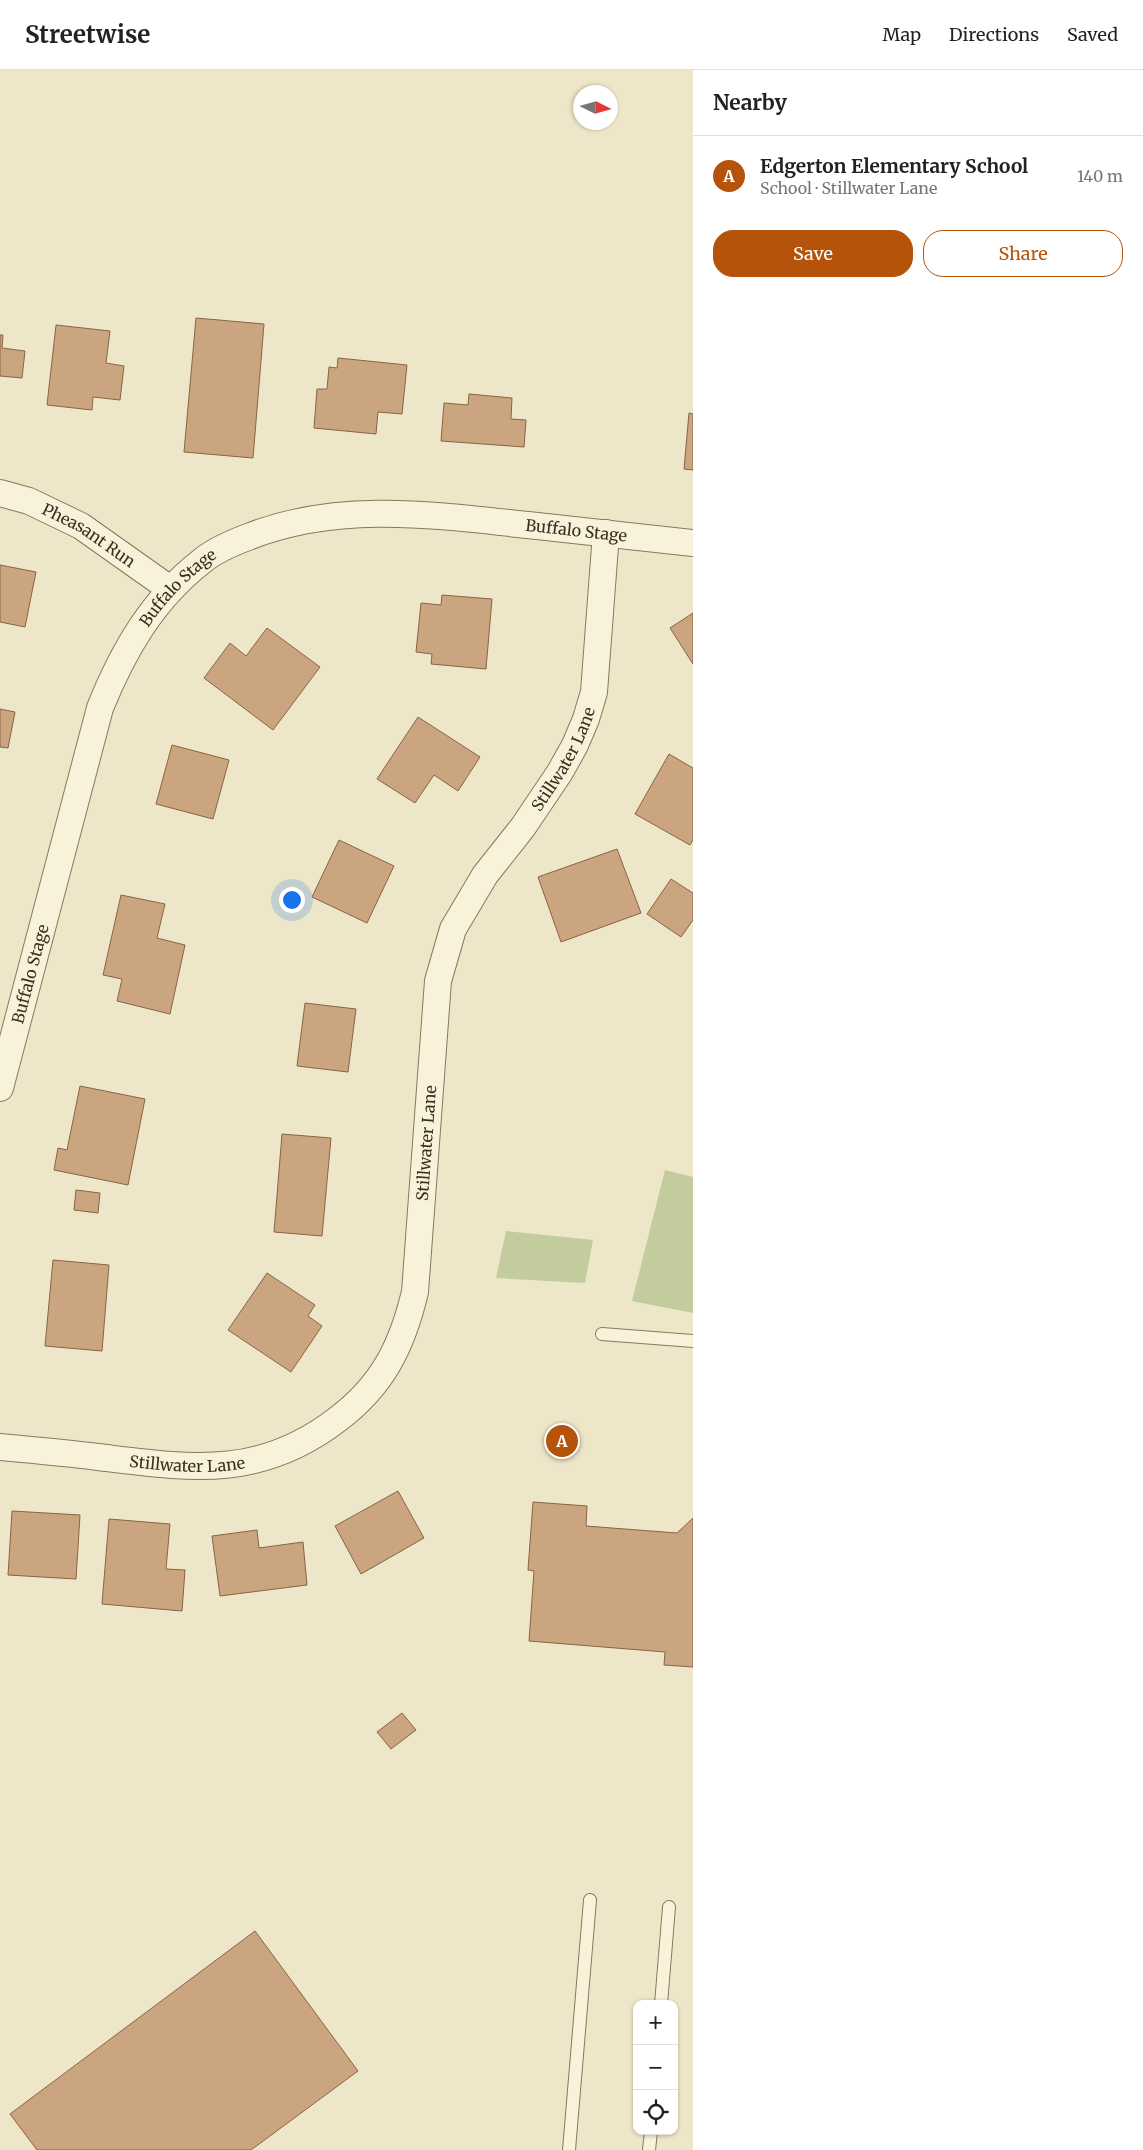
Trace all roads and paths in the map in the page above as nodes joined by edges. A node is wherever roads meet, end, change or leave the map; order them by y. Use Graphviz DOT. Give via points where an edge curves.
graph roads {
  1 [pos="0,493"];
  2 [pos="606,533"];
  3 [pos="693,542"];
  4 [pos="170,589"];
  5 [pos="0,1088"];
  6 [pos="602,1334"];
  7 [pos="693,1341"];
  8 [pos="0,1447"];
  9 [pos="590,1900"];
  10 [pos="669,1907"];
  11 [pos="661,2000"];
  12 [pos="651,2135"];
  13 [pos="569,2150"];
  14 [pos="649,2150"];
  1 -- 4 [label="street, Pheasant Run" via="29,501 81,526"];
  2 -- 3 [label="street, Buffalo Stage"];
  2 -- 4 [label="street, Buffalo Stage" via="420,514 332,516 264,530 232,543 203,560"];
  2 -- 8 [label="street, Stillwater Lane" via="594,692 586,719 560,772 485,875 453,929 438,981 415,1292 406,1327 392,1359 348,1412 294,1448 264,1459 232,1465 190,1466"];
  4 -- 5 [label="street, Buffalo Stage" via="132,638 100,708"];
  6 -- 7 [label="lane"];
  9 -- 13 [label="lane"];
  10 -- 11 [label="lane"];
  12 -- 14 [label="lane"];
}
